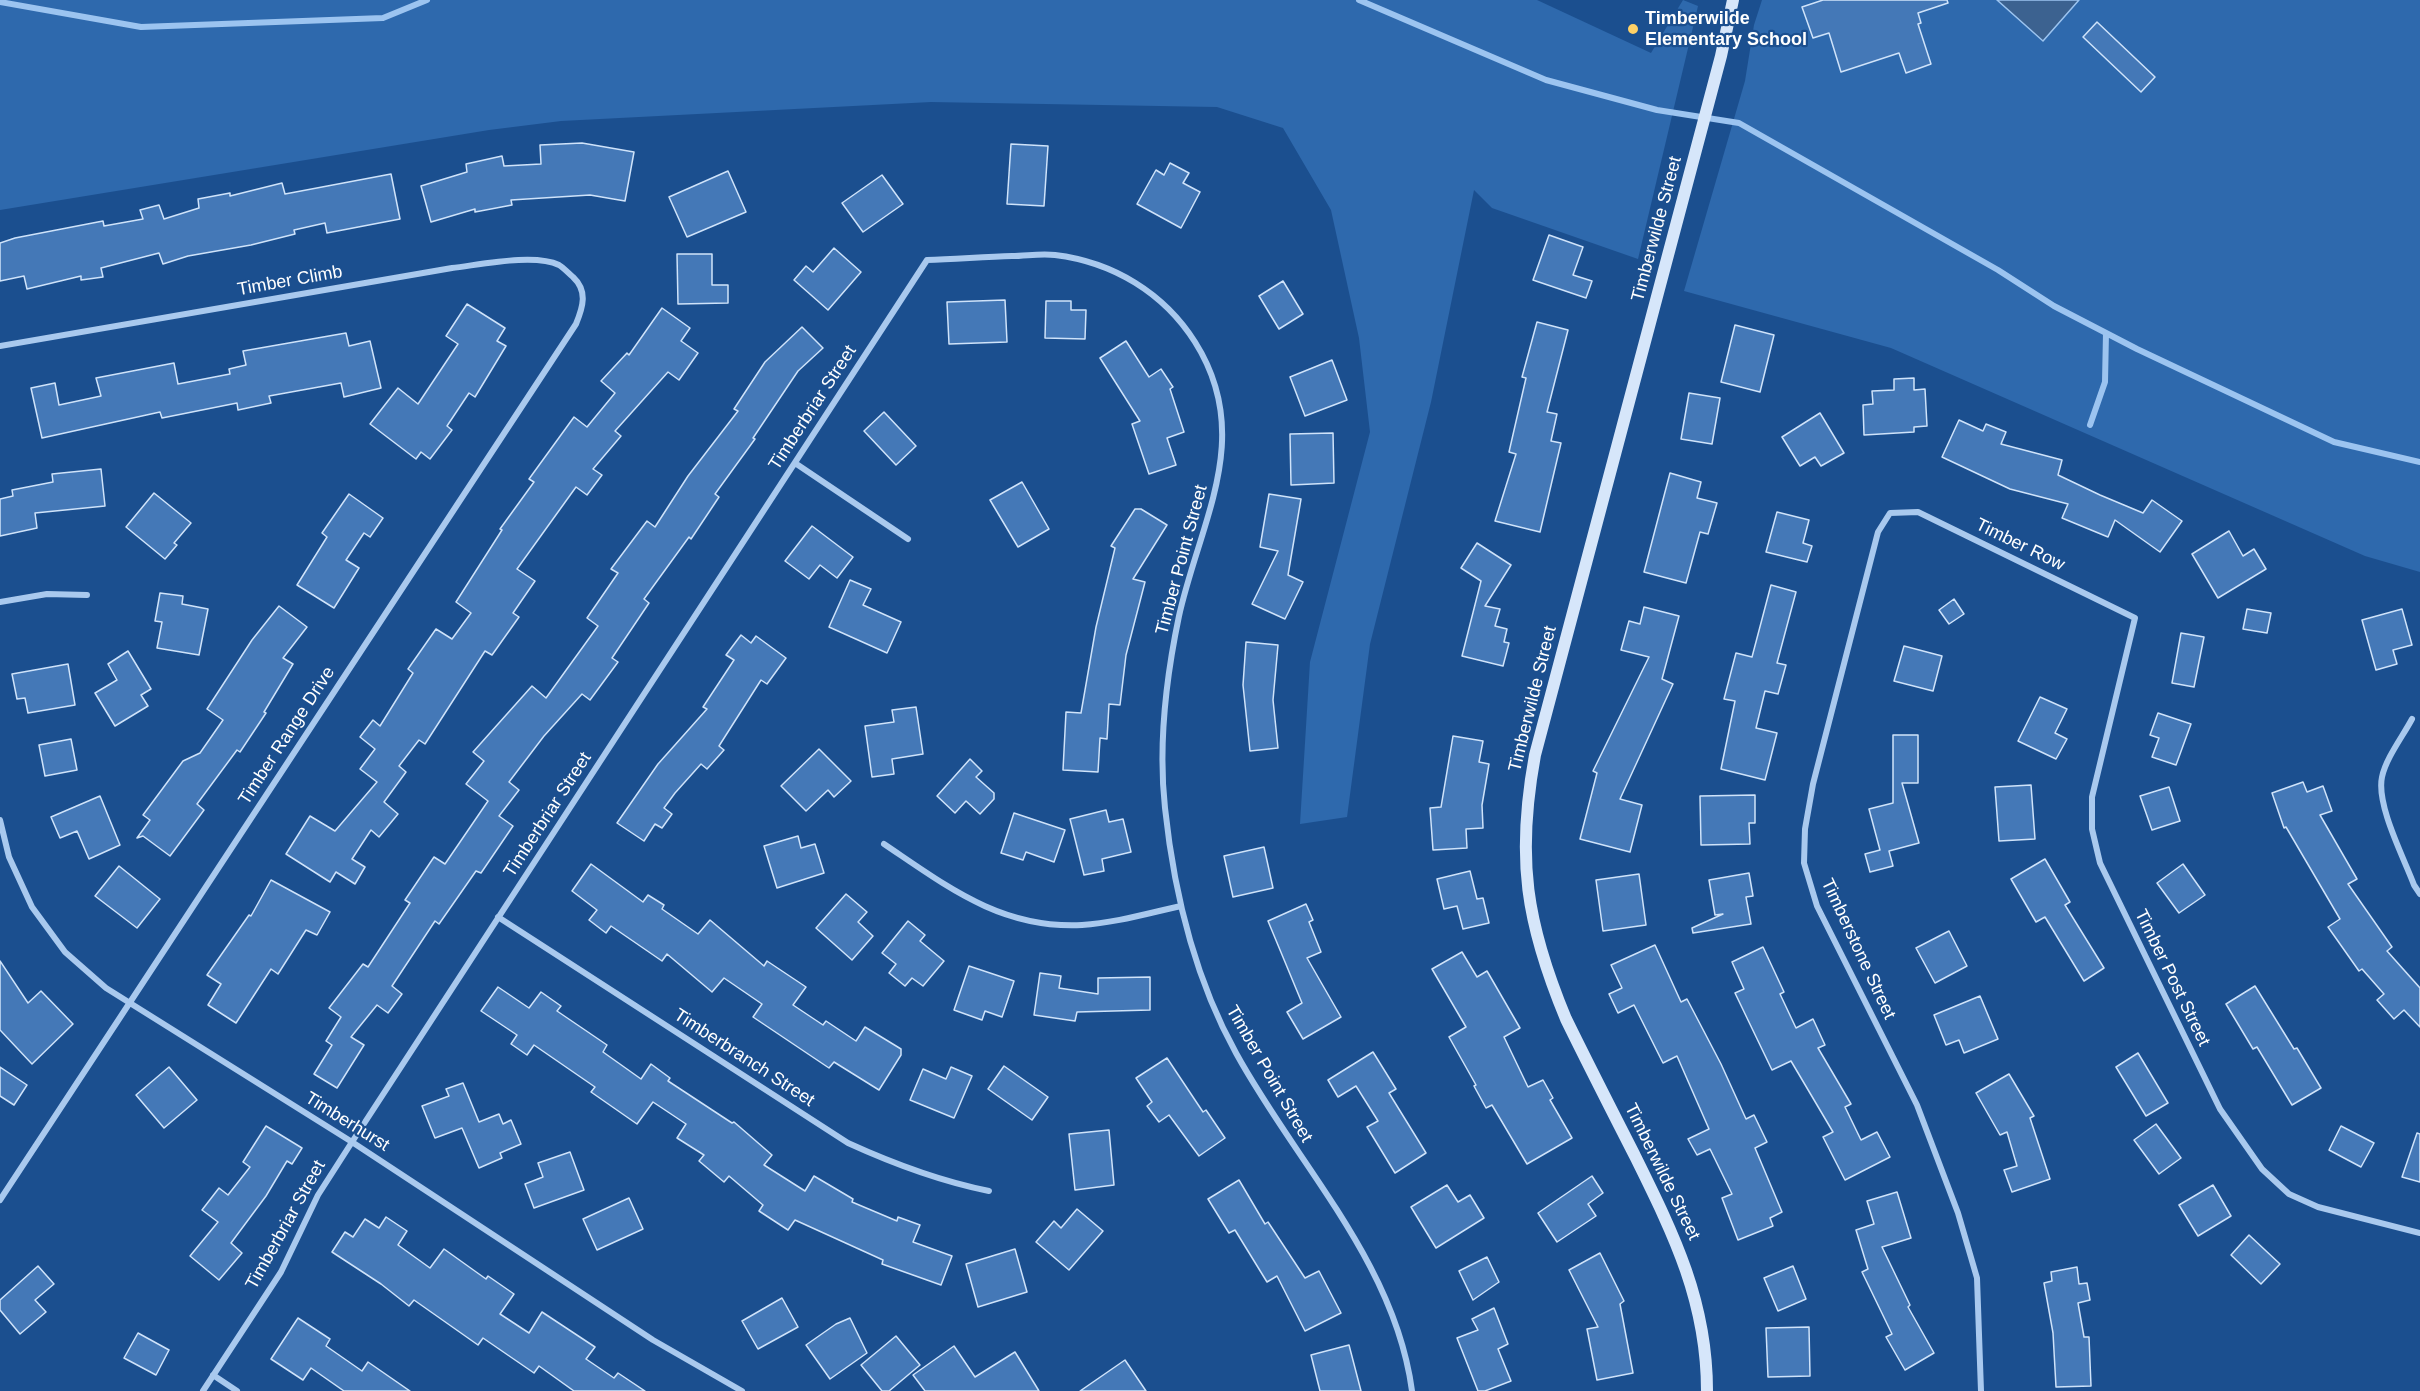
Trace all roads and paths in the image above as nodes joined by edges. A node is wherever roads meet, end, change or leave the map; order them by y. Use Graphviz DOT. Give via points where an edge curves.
graph roads {
  1 [pos="1733,0"];
  2 [pos="927,260"];
  3 [pos="579,283"];
  4 [pos="0,346"];
  5 [pos="795,463"];
  6 [pos="1890,513"];
  7 [pos="908,539"];
  8 [pos="87,595"];
  9 [pos="0,602"];
  10 [pos="2135,618"];
  11 [pos="2412,719"];
  12 [pos="0,820"];
  13 [pos="884,843"];
  14 [pos="2420,894"];
  15 [pos="1181,906"];
  16 [pos="498,918"];
  17 [pos="130,1004"];
  18 [pos="352,1142"];
  19 [pos="989,1191"];
  20 [pos="0,1200"];
  21 [pos="2420,1233"];
  22 [pos="213,1376"];
  23 [pos="203,1391"];
  24 [pos="237,1391"];
  25 [pos="742,1391"];
  26 [pos="1412,1391"];
  27 [pos="1707,1391"];
  28 [pos="1981,1391"];
  1 -- 27 [label="street, Timberwilde Street" via="1535,755 1525,833 1529,908 1551,983 1683,1258 1699,1310"];
  2 -- 5 [label="street, Timberbriar Street"];
  2 -- 15 [label="street, Timber Point Street" via="1053,255 1091,262 1127,277 1159,300 1186,328 1214,380 1222,418 1223,457 1180,614 1168,680 1163,748 1164,803"];
  3 -- 4 [label="street, Timber Climb" via="552,263 519,261 452,268"];
  3 -- 17 [label="street, Timber Range Drive" via="584,298 576,324"];
  5 -- 7 [label="street"];
  5 -- 16 [label="street, Timberbriar Street"];
  6 -- 10 [label="street, Timber Row" via="1918,512"];
  6 -- 28 [label="street, Timberstone Street" via="1878,532 1813,784 1804,863 1817,906 1917,1105 1958,1214 1977,1278"];
  8 -- 9 [label="street" via="47,594"];
  10 -- 21 [label="street, Timber Post Street" via="2092,796 2092,829 2100,863 2220,1109 2262,1169 2289,1194 2318,1207"];
  11 -- 14 [label="street" via="2382,775 2381,788"];
  12 -- 17 [label="street, Timberhurst" via="20,883 48,930 82,969"];
  13 -- 15 [label="street" via="974,903 1037,923 1103,923"];
  15 -- 26 [label="street, Timber Point Street" via="1212,1006 1236,1053 1384,1292 1398,1330"];
  16 -- 18 [label="street, Timberbriar Street"];
  16 -- 19 [label="street, Timberbranch Street" via="848,1143 895,1165"];
  17 -- 18 [label="street, Timberhurst"];
  17 -- 20 [label="street, Timber Range Drive"];
  18 -- 22 [label="street, Timberbriar Street" via="318,1195 281,1272"];
  18 -- 25 [label="street, Timberhurst" via="654,1340"];
  22 -- 23 [label="street, Timberbriar Street"];
  22 -- 24 [label="street"];
}
